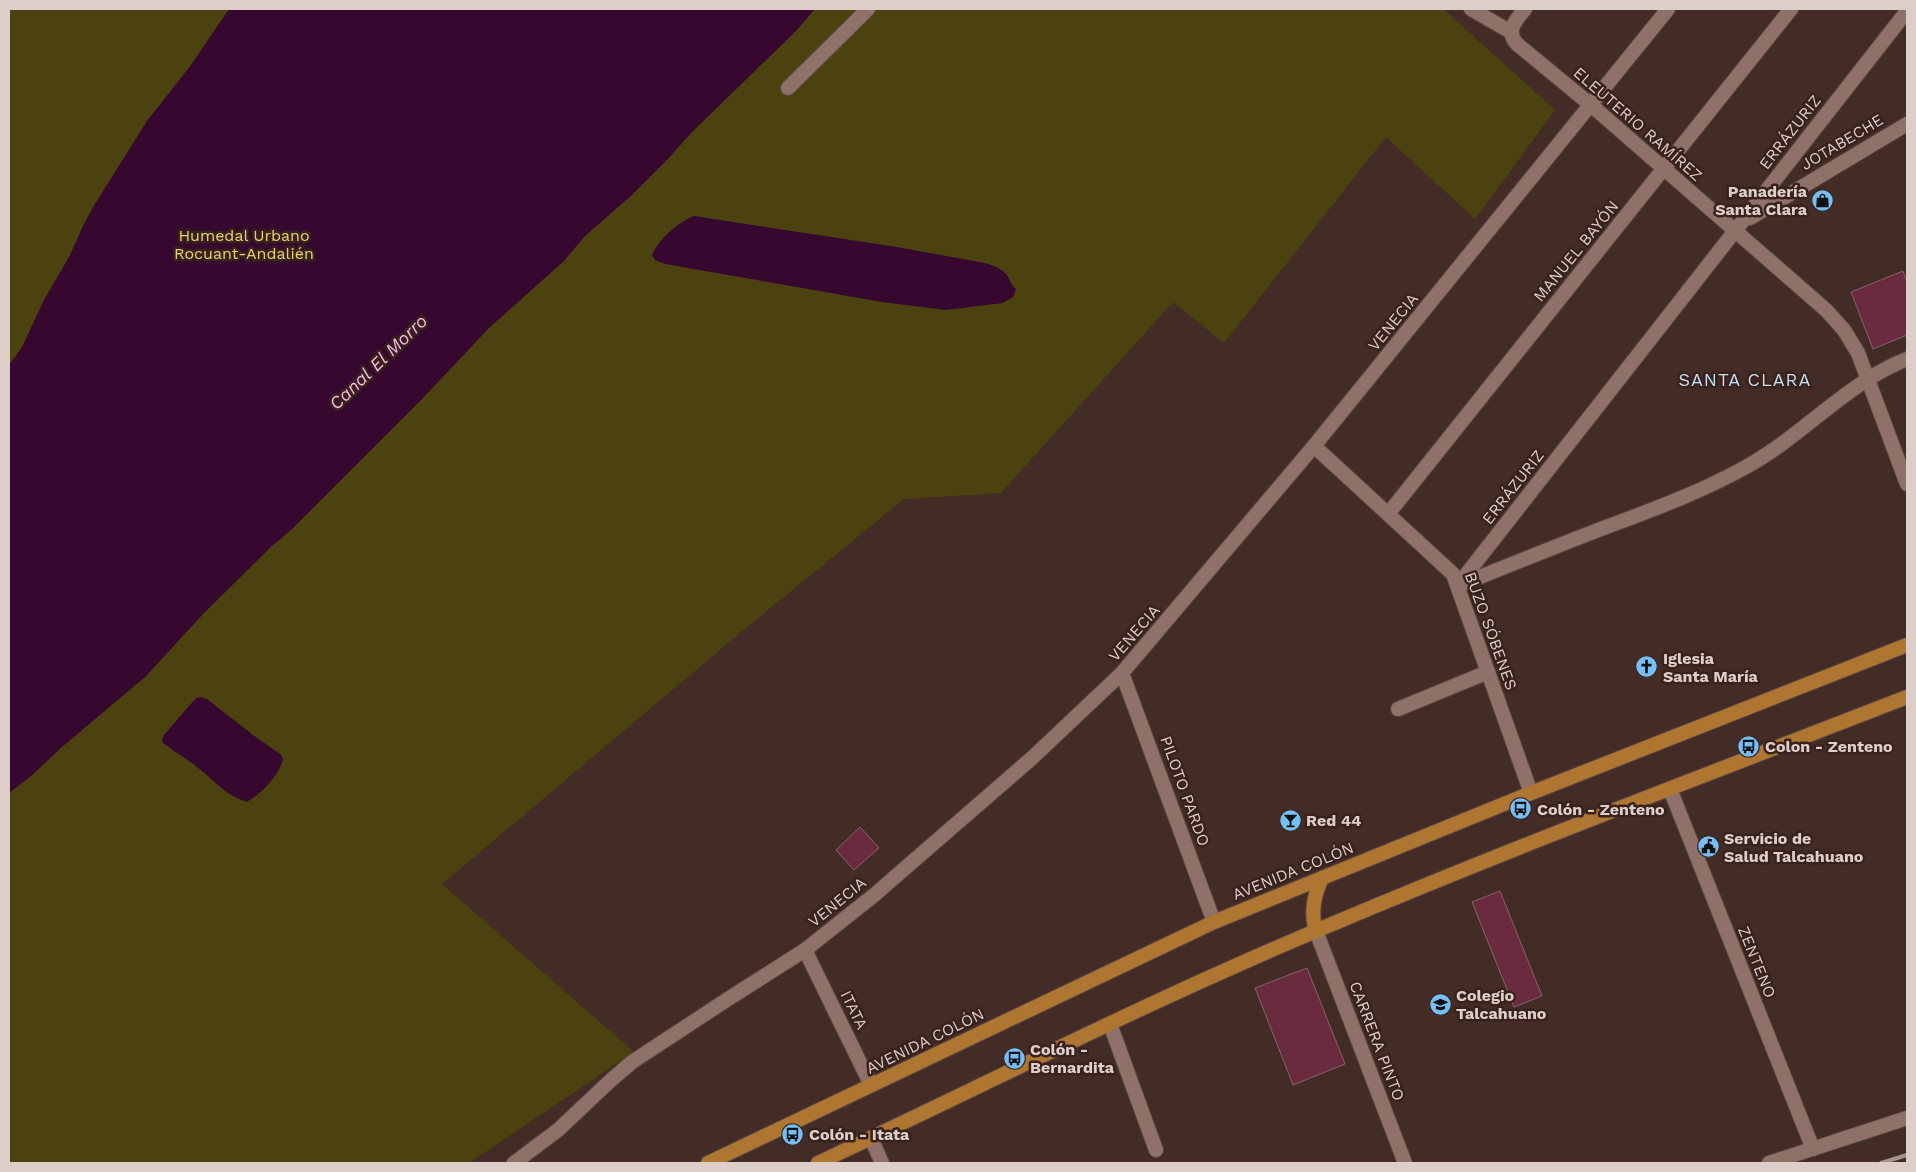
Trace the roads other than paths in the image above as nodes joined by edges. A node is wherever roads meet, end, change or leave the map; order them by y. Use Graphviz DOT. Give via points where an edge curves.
graph roads {
  1 [pos="868,9"];
  2 [pos="1471,9"];
  3 [pos="1525,9"];
  4 [pos="1668,9"];
  5 [pos="1791,9"];
  6 [pos="1907,11"];
  7 [pos="1511,32"];
  8 [pos="788,88"];
  9 [pos="1591,105"];
  10 [pos="1907,124"];
  11 [pos="1664,169"];
  12 [pos="1739,227"];
  13 [pos="1907,359"];
  14 [pos="1868,378"];
  15 [pos="1314,446"];
  16 [pos="1907,484"];
  17 [pos="1388,514"];
  18 [pos="1458,586"];
  19 [pos="1907,645"];
  20 [pos="1488,672"];
  21 [pos="1122,673"];
  22 [pos="1907,697"];
  23 [pos="1398,709"];
  24 [pos="1670,789"];
  25 [pos="1531,793"];
  26 [pos="1322,878"];
  27 [pos="1214,922"];
  28 [pos="1316,931"];
  29 [pos="806,950"];
  30 [pos="1110,1024"];
  31 [pos="871,1085"];
  32 [pos="1907,1118"];
  33 [pos="871,1138"];
  34 [pos="1813,1149"];
  35 [pos="1156,1150"];
  36 [pos="514,1163"];
  37 [pos="708,1163"];
  38 [pos="818,1163"];
  39 [pos="882,1163"];
  40 [pos="1405,1163"];
  41 [pos="1769,1163"];
  1 -- 8 [label="street"];
  2 -- 7 [label="street"];
  3 -- 7 [label="street"];
  4 -- 9 [label="street, VENECIA"];
  5 -- 11 [label="street, MANUEL BAYÓN"];
  6 -- 12 [label="street, ERRÁZURIZ"];
  7 -- 9 [label="street, ELEUTERIO RAMÍREZ" via="1517,44"];
  9 -- 11 [label="street, ELEUTERIO RAMÍREZ"];
  9 -- 15 [label="street, VENECIA"];
  10 -- 12 [label="street, JOTABECHE"];
  11 -- 12 [label="street, ELEUTERIO RAMÍREZ"];
  11 -- 17 [label="street, MANUEL BAYÓN"];
  12 -- 14 [label="street, ELEUTERIO RAMÍREZ" via="1835,319 1858,353"];
  12 -- 18 [label="street, ERRÁZURIZ"];
  13 -- 14 [label="street"];
  14 -- 16 [label="street, ELEUTERIO RAMÍREZ"];
  14 -- 18 [label="street" via="1778,448 1726,477 1654,509"];
  15 -- 17 [label="street, BUZO SÓBENES"];
  15 -- 21 [label="street, VENECIA"];
  17 -- 18 [label="street, BUZO SÓBENES" via="1448,569"];
  18 -- 20 [label="street, BUZO SÓBENES"];
  19 -- 25 [label="main road, AVENIDA COLÓN"];
  20 -- 23 [label="street"];
  20 -- 25 [label="street, BUZO SÓBENES"];
  21 -- 27 [label="street, PILOTO PARDO"];
  21 -- 29 [label="street, VENECIA" via="968,815"];
  22 -- 24 [label="main road"];
  24 -- 28 [label="main road"];
  24 -- 34 [label="street, ZENTENO"];
  25 -- 26 [label="main road, AVENIDA COLÓN"];
  26 -- 27 [label="main road, AVENIDA COLÓN"];
  26 -- 28 [label="main road" via="1314,901"];
  27 -- 31 [label="main road, AVENIDA COLÓN"];
  28 -- 30 [label="main road"];
  28 -- 40 [label="street, CARRERA PINTO"];
  29 -- 31 [label="street, ITATA"];
  29 -- 36 [label="street, VENECIA" via="632,1062 558,1130"];
  30 -- 33 [label="main road"];
  30 -- 35 [label="street"];
  31 -- 37 [label="main road, AVENIDA COLÓN"];
  32 -- 34 [label="street"];
  33 -- 38 [label="main road"];
  33 -- 39 [label="street"];
  34 -- 41 [label="street"];
}
